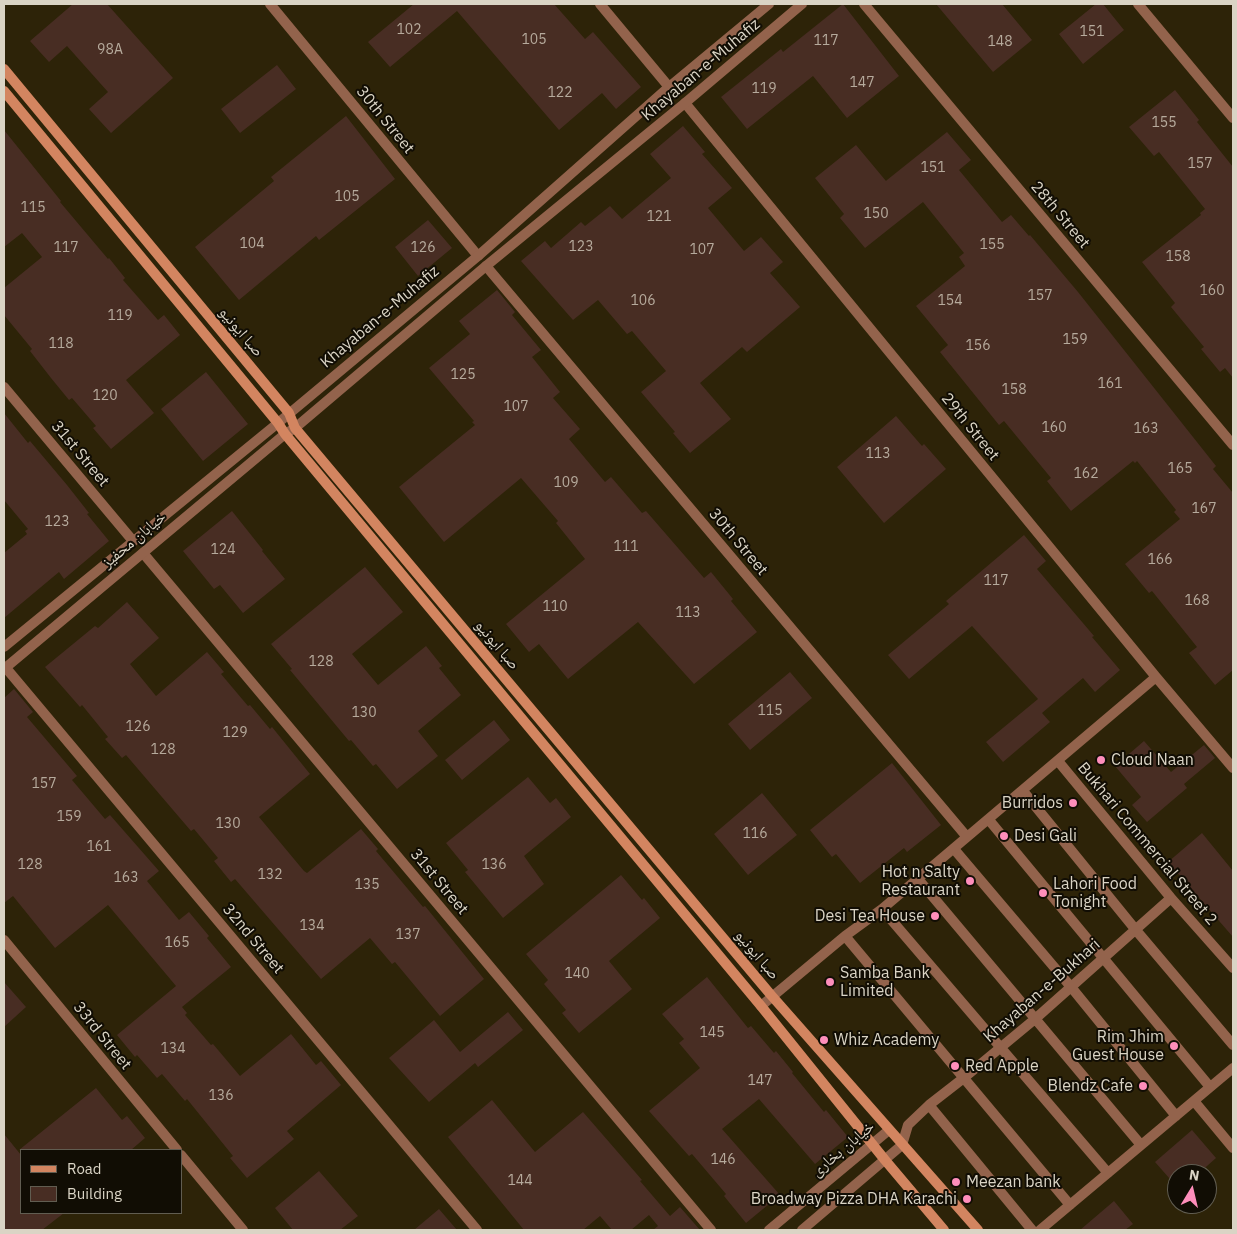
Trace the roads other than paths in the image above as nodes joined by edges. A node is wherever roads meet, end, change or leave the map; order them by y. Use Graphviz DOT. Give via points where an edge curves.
graph roads {
  1 [pos="270,4"];
  2 [pos="600,4"];
  3 [pos="769,4"];
  4 [pos="802,4"];
  5 [pos="864,4"];
  6 [pos="1138,4"];
  7 [pos="4,70"];
  8 [pos="669,87"];
  9 [pos="4,91"];
  10 [pos="685,103"];
  11 [pos="1233,118"];
  12 [pos="478,256"];
  13 [pos="486,266"];
  14 [pos="4,387"];
  15 [pos="289,413"];
  16 [pos="278,422"];
  17 [pos="296,428"];
  18 [pos="285,434"];
  19 [pos="1233,445"];
  20 [pos="133,541"];
  21 [pos="143,552"];
  22 [pos="4,647"];
  23 [pos="5,668"];
  24 [pos="1156,677"];
  25 [pos="1058,761"];
  26 [pos="1233,768"];
  27 [pos="1023,791"];
  28 [pos="989,820"];
  29 [pos="967,837"];
  30 [pos="954,849"];
  31 [pos="918,879"];
  32 [pos="1171,898"];
  33 [pos="882,910"];
  34 [pos="1135,929"];
  35 [pos="845,936"];
  36 [pos="4,940"];
  37 [pos="1104,958"];
  38 [pos="1233,968"];
  39 [pos="1071,987"];
  40 [pos="771,995"];
  41 [pos="760,1006"];
  42 [pos="1035,1019"];
  43 [pos="1233,1045"];
  44 [pos="1000,1048"];
  45 [pos="1233,1068"];
  46 [pos="965,1077"];
  47 [pos="1210,1087"];
  48 [pos="1194,1101"];
  49 [pos="929,1105"];
  50 [pos="1176,1116"];
  51 [pos="908,1125"];
  52 [pos="889,1130"];
  53 [pos="873,1144"];
  54 [pos="902,1145"];
  55 [pos="1141,1145"];
  56 [pos="1233,1148"];
  57 [pos="176,1149"];
  58 [pos="182,1157"];
  59 [pos="885,1160"];
  60 [pos="1108,1173"];
  61 [pos="1070,1204"];
  62 [pos="243,1230"];
  63 [pos="477,1230"];
  64 [pos="711,1230"];
  65 [pos="769,1230"];
  66 [pos="802,1230"];
  67 [pos="944,1230"];
  68 [pos="978,1230"];
  69 [pos="1032,1230"];
  70 [pos="1040,1230"];
  1 -- 12 [label="street, 30th Street"];
  2 -- 8 [label="street"];
  3 -- 8 [label="street, Khayaban-e-Muhafiz"];
  4 -- 10 [label="street, Khayaban-e-Muhafiz"];
  5 -- 19 [label="street, 28th Street"];
  6 -- 11 [label="street"];
  7 -- 15 [label="main road, صبا ایونیو"];
  8 -- 12 [label="street, Khayaban-e-Muhafiz"];
  9 -- 16 [label="main road, صبا ایونیو"];
  10 -- 13 [label="street, Khayaban-e-Muhafiz"];
  10 -- 24 [label="street, 29th Street"];
  12 -- 15 [label="street, Khayaban-e-Muhafiz"];
  13 -- 17 [label="street, Khayaban-e-Muhafiz"];
  13 -- 29 [label="street, 30th Street"];
  14 -- 20 [label="street, 31st Street"];
  15 -- 16 [label="street, Khayaban-e-Muhafiz"];
  15 -- 17 [label="main road, صبا ایونیو"];
  16 -- 18 [label="main road, صبا ایونیو"];
  16 -- 20 [label="street, Khayaban-e-Muhafiz"];
  17 -- 18 [label="street, Khayaban-e-Muhafiz"];
  17 -- 40 [label="main road, صبا ایونیو"];
  18 -- 21 [label="street, خیابان محفیز"];
  18 -- 41 [label="main road, صبا ایونیو"];
  20 -- 22 [label="street, Khayaban-e-Muhafiz"];
  21 -- 23 [label="street, خیابان محفیز"];
  21 -- 64 [label="street, 31st Street"];
  23 -- 63 [label="street, 32nd Street"];
  24 -- 25 [label="street"];
  24 -- 26 [label="street, 29th Street"];
  25 -- 27 [label="street"];
  25 -- 32 [label="street, Bukhari Commercial Street 2"];
  27 -- 28 [label="street"];
  27 -- 34 [label="street"];
  28 -- 29 [label="street"];
  28 -- 37 [label="street"];
  29 -- 30 [label="street"];
  30 -- 31 [label="street"];
  30 -- 39 [label="street"];
  31 -- 33 [label="street"];
  31 -- 42 [label="street"];
  32 -- 34 [label="street, Khayaban-e-Bukhari"];
  32 -- 38 [label="street, Bukhari Commercial Street 2"];
  33 -- 35 [label="street"];
  33 -- 44 [label="street"];
  34 -- 37 [label="street, Khayaban-e-Bukhari"];
  34 -- 43 [label="street"];
  35 -- 40 [label="street"];
  35 -- 46 [label="street"];
  36 -- 57 [label="street, 33rd Street"];
  37 -- 39 [label="street, Khayaban-e-Bukhari"];
  37 -- 47 [label="street"];
  39 -- 42 [label="street, Khayaban-e-Bukhari"];
  39 -- 50 [label="street"];
  40 -- 41 [label="street"];
  40 -- 52 [label="main road, صبا ایونیو"];
  41 -- 53 [label="main road, صبا ایونیو"];
  42 -- 44 [label="street, Khayaban-e-Bukhari"];
  42 -- 55 [label="street"];
  44 -- 46 [label="street, Khayaban-e-Bukhari"];
  44 -- 60 [label="street"];
  45 -- 47 [label="street"];
  46 -- 49 [label="street, Khayaban-e-Bukhari"];
  46 -- 61 [label="street"];
  47 -- 48 [label="street"];
  48 -- 50 [label="street"];
  48 -- 56 [label="street"];
  49 -- 51 [label="street, Khayaban-e-Bukhari"];
  49 -- 69 [label="street"];
  50 -- 55 [label="street"];
  51 -- 52 [label="street"];
  51 -- 54 [label="street"];
  52 -- 53 [label="street, خیابان بخاری"];
  52 -- 54 [label="main road, صبا ایونیو"];
  53 -- 59 [label="main road, صبا ایونیو"];
  53 -- 65 [label="street, خیابان بخاری"];
  54 -- 59 [label="street"];
  54 -- 68 [label="main road, صبا ایونیو"];
  55 -- 60 [label="street"];
  58 -- 62 [label="street"];
  59 -- 66 [label="street"];
  59 -- 67 [label="main road, صبا ایونیو"];
  60 -- 61 [label="street"];
  61 -- 70 [label="street"];
}
